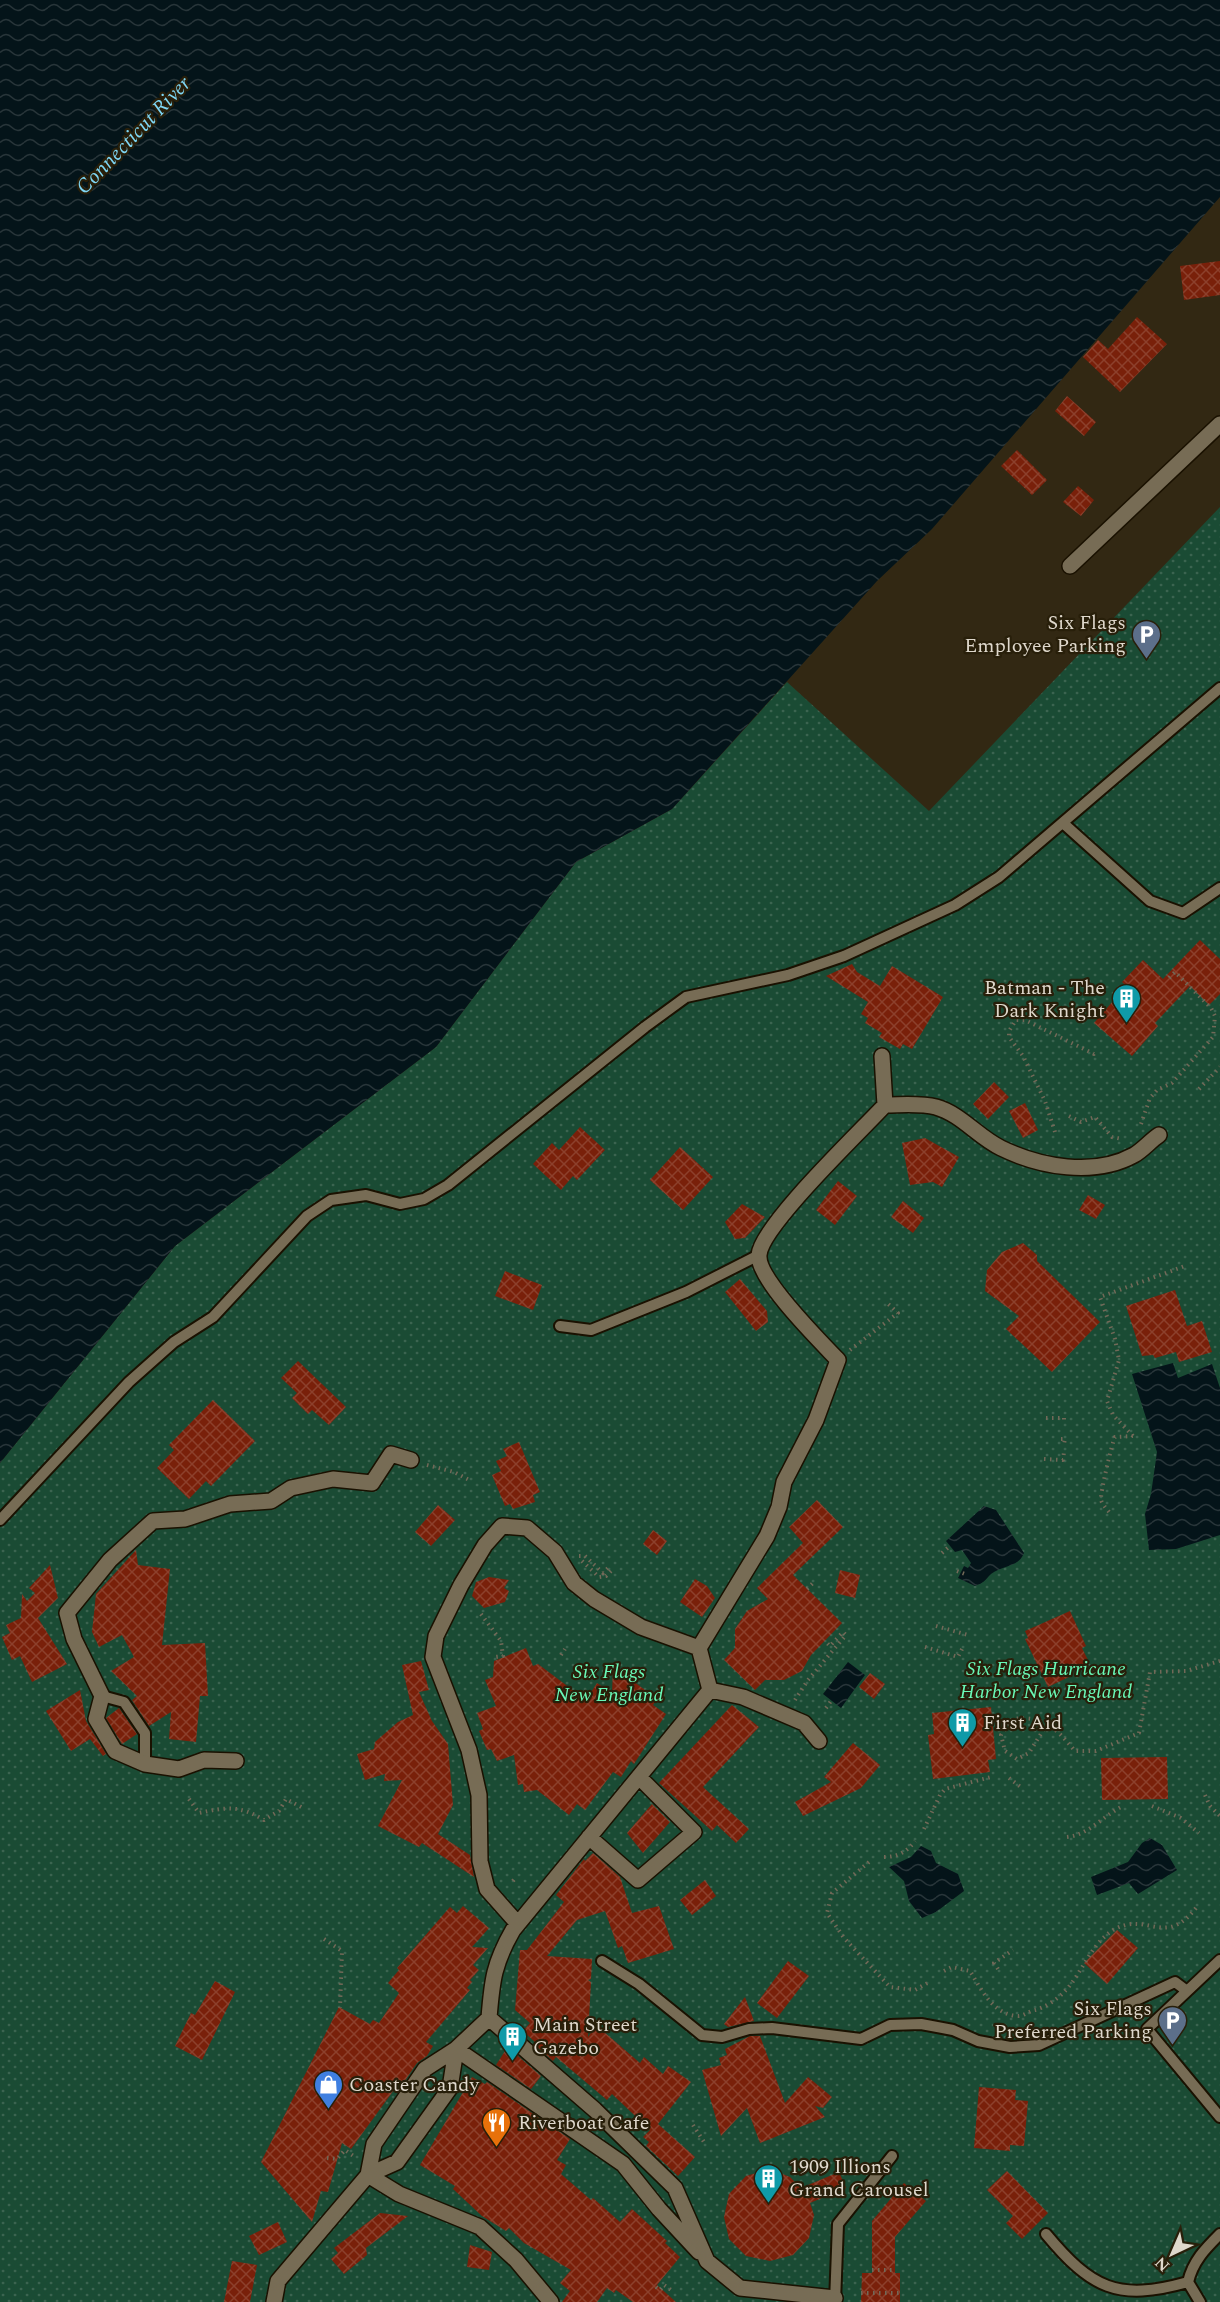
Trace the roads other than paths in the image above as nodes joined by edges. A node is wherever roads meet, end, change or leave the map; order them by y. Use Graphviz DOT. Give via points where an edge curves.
graph roads {
  1 [pos="1220,424"];
  2 [pos="1070,566"];
  3 [pos="1220,688"];
  4 [pos="1063,823"];
  5 [pos="1220,888"];
  6 [pos="882,1056"];
  7 [pos="885,1105"];
  8 [pos="1159,1135"];
  9 [pos="759,1255"];
  10 [pos="560,1326"];
  11 [pos="411,1460"];
  12 [pos="0,1520"];
  13 [pos="699,1648"];
  14 [pos="710,1690"];
  15 [pos="102,1696"];
  16 [pos="819,1741"];
  17 [pos="236,1761"];
  18 [pos="146,1764"];
  19 [pos="640,1778"];
  20 [pos="589,1838"];
  21 [pos="518,1924"];
  22 [pos="1220,1960"];
  23 [pos="602,1961"];
  24 [pos="1187,1991"];
  25 [pos="489,2018"];
  26 [pos="456,2049"];
  27 [pos="1220,2117"];
  28 [pos="892,2156"];
  29 [pos="368,2175"];
  30 [pos="1046,2234"];
  31 [pos="1220,2234"];
  32 [pos="707,2261"];
  33 [pos="1188,2282"];
  34 [pos="835,2300"];
  35 [pos="274,2302"];
  36 [pos="551,2302"];
  37 [pos="1200,2302"];
  1 -- 2 [label="street"];
  3 -- 4 [label="lane"];
  4 -- 5 [label="lane" via="1150,901 1183,913"];
  4 -- 12 [label="lane" via="999,877 903,931 788,975 686,997 448,1185 424,1199 400,1203 366,1195 331,1200 307,1216 213,1317 174,1342 129,1382"];
  6 -- 7 [label="street"];
  7 -- 8 [label="street" via="935,1107 952,1114 1001,1148 1058,1167 1118,1162 1135,1155"];
  7 -- 9 [label="street" via="781,1218"];
  9 -- 10 [label="lane" via="686,1292 591,1330"];
  9 -- 13 [label="street" via="777,1292 838,1360 816,1420 784,1482 767,1536"];
  11 -- 15 [label="street" via="392,1454 372,1483 333,1479 291,1488 271,1501 230,1504 184,1519 153,1521 110,1560 67,1613"];
  13 -- 14 [label="street"];
  13 -- 21 [label="street" via="641,1627 594,1599 574,1583 555,1552 527,1528 502,1526 485,1545 436,1636 433,1657 469,1750 479,1795 480,1861 487,1889"];
  14 -- 16 [label="street" via="743,1697 804,1723"];
  14 -- 19 [label="street"];
  15 -- 18 [label="lane" via="124,1702 145,1733"];
  15 -- 18 [label="street" via="96,1719 115,1750"];
  17 -- 18 [label="street" via="204,1760 179,1769"];
  19 -- 20 [label="street"];
  19 -- 20 [label="street" via="694,1832 638,1880"];
  20 -- 21 [label="street"];
  21 -- 25 [label="street" via="498,1956"];
  22 -- 24 [label="lane"];
  23 -- 24 [label="lane" via="639,1984 702,2035 722,2037 772,2028 861,2039 890,2025 921,2024 1010,2047 1040,2045 1175,1982"];
  24 -- 27 [label="lane" via="1147,2029"];
  25 -- 26 [label="street"];
  25 -- 32 [label="street" via="595,2110 675,2188"];
  26 -- 29 [label="street" via="425,2068 374,2144"];
  26 -- 29 [label="street" via="450,2088 397,2162"];
  26 -- 32 [label="street" via="623,2164"];
  28 -- 34 [label="lane" via="838,2224"];
  29 -- 35 [label="street" via="278,2281"];
  29 -- 36 [label="street" via="399,2194 480,2227 516,2259"];
  30 -- 33 [label="lane" via="1066,2257 1107,2289 1143,2294"];
  31 -- 33 [label="lane" via="1199,2255"];
  32 -- 34 [label="street" via="740,2288"];
  33 -- 37 [label="lane"];
}
